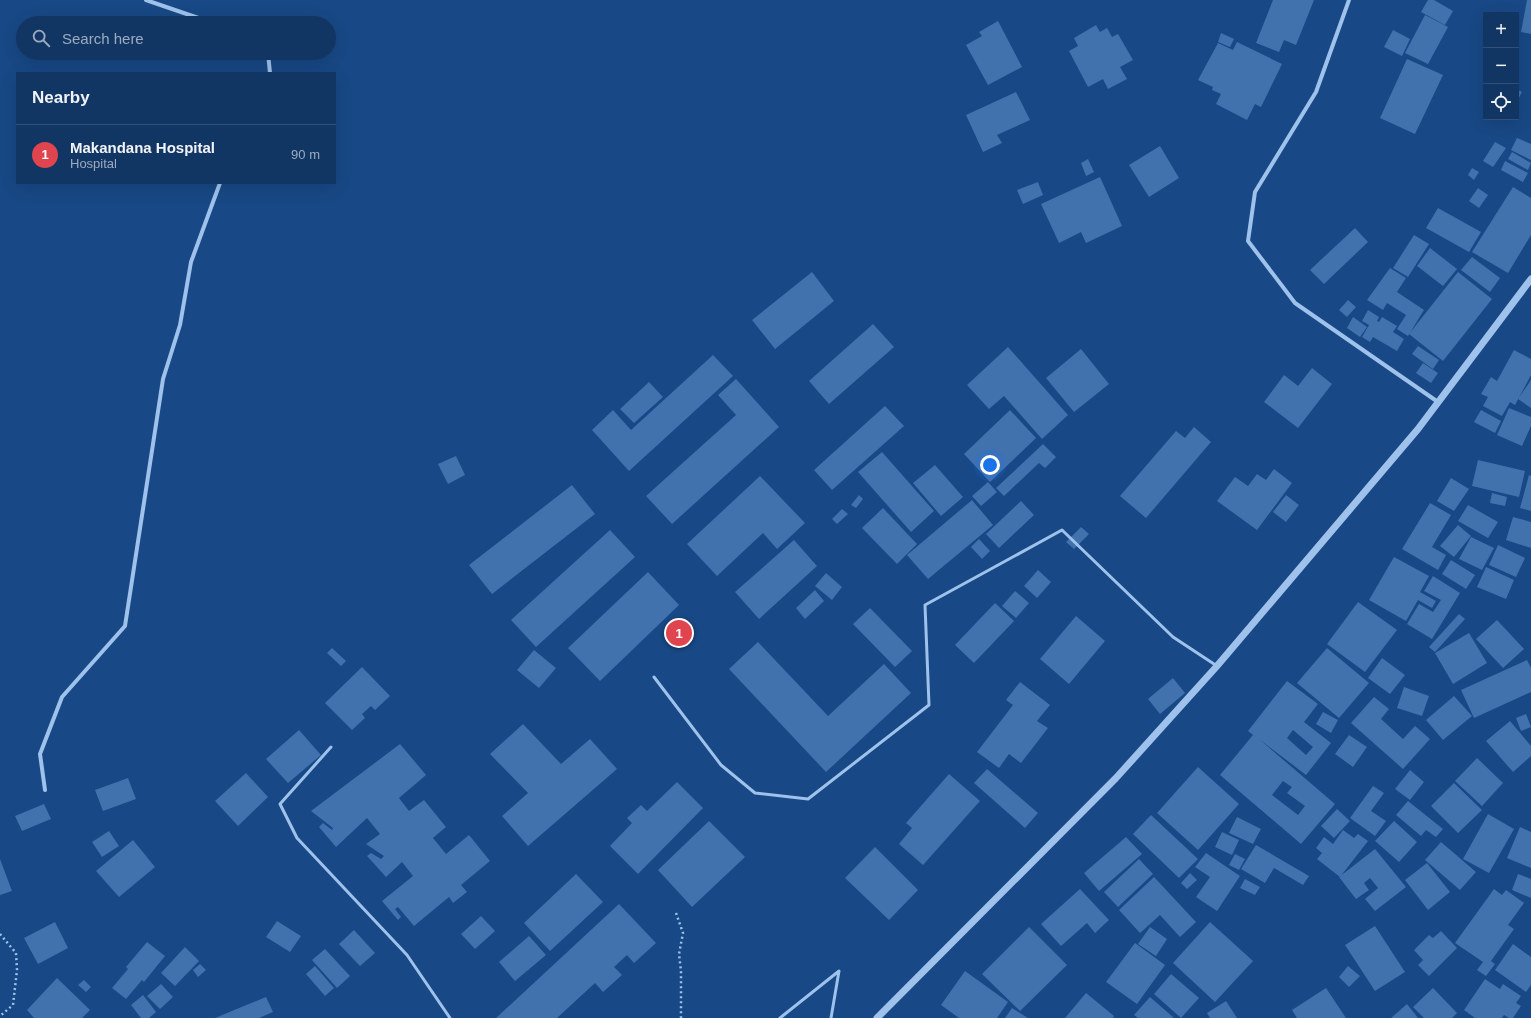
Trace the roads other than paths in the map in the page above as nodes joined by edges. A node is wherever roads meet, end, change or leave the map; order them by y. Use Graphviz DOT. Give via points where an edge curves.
graph roads {
  1 [pos="146,0"];
  2 [pos="1349,0"];
  3 [pos="193,16"];
  4 [pos="269,60"];
  5 [pos="270,72"];
  6 [pos="220,184"];
  7 [pos="1531,279"];
  8 [pos="1438,402"];
  9 [pos="1217,666"];
  10 [pos="654,677"];
  11 [pos="331,747"];
  12 [pos="45,790"];
  13 [pos="450,1018"];
  14 [pos="780,1018"];
  15 [pos="831,1018"];
  16 [pos="877,1018"];
  1 -- 3 [label="street"];
  2 -- 8 [label="street" via="1316,92 1255,192 1248,241 1295,303"];
  4 -- 5 [label="street"];
  6 -- 12 [label="street" via="192,262 180,325 163,379 125,626 62,697 40,754"];
  7 -- 8 [label="street"];
  8 -- 9 [label="street"];
  9 -- 10 [label="lane" via="1173,637 1062,530 925,605 930,705 808,799 755,793 722,765"];
  9 -- 16 [label="street" via="1116,778"];
  11 -- 13 [label="lane" via="280,804 297,838 407,955"];
  14 -- 15 [label="lane" via="839,971"];
}
